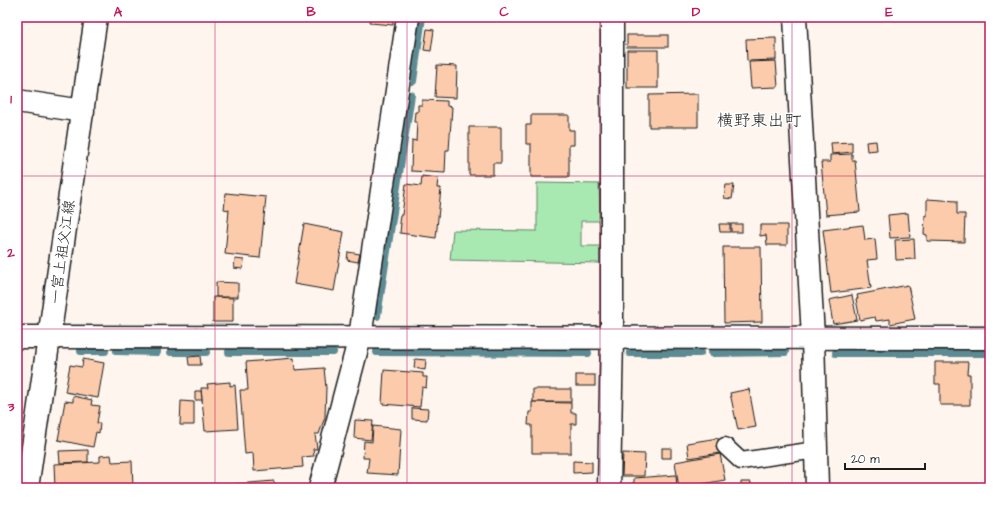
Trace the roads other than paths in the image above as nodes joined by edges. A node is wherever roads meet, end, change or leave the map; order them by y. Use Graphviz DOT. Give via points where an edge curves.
graph roads {
  1 [pos="96,17"];
  2 [pos="408,17"];
  3 [pos="612,17"];
  4 [pos="795,17"];
  5 [pos="17,101"];
  6 [pos="83,111"];
  7 [pos="49,336"];
  8 [pos="17,337"];
  9 [pos="360,337"];
  10 [pos="612,337"];
  11 [pos="813,338"];
  12 [pos="990,338"];
  13 [pos="725,446"];
  14 [pos="816,450"];
  15 [pos="27,488"];
  16 [pos="320,488"];
  17 [pos="609,488"];
  18 [pos="817,488"];
  1 -- 6 [label="street, 一宮上祖父江線"];
  2 -- 9 [label="street"];
  3 -- 10 [label="street"];
  4 -- 11 [label="street"];
  5 -- 6 [label="street"];
  6 -- 7 [label="street, 一宮上祖父江線"];
  7 -- 8 [label="street"];
  7 -- 9 [label="street"];
  7 -- 15 [label="street, 一宮上祖父江線"];
  9 -- 10 [label="street"];
  9 -- 16 [label="street"];
  10 -- 11 [label="street"];
  10 -- 17 [label="street"];
  11 -- 12 [label="street"];
  11 -- 14 [label="street"];
  13 -- 14 [label="lane" via="741,461"];
  14 -- 18 [label="street"];
}
